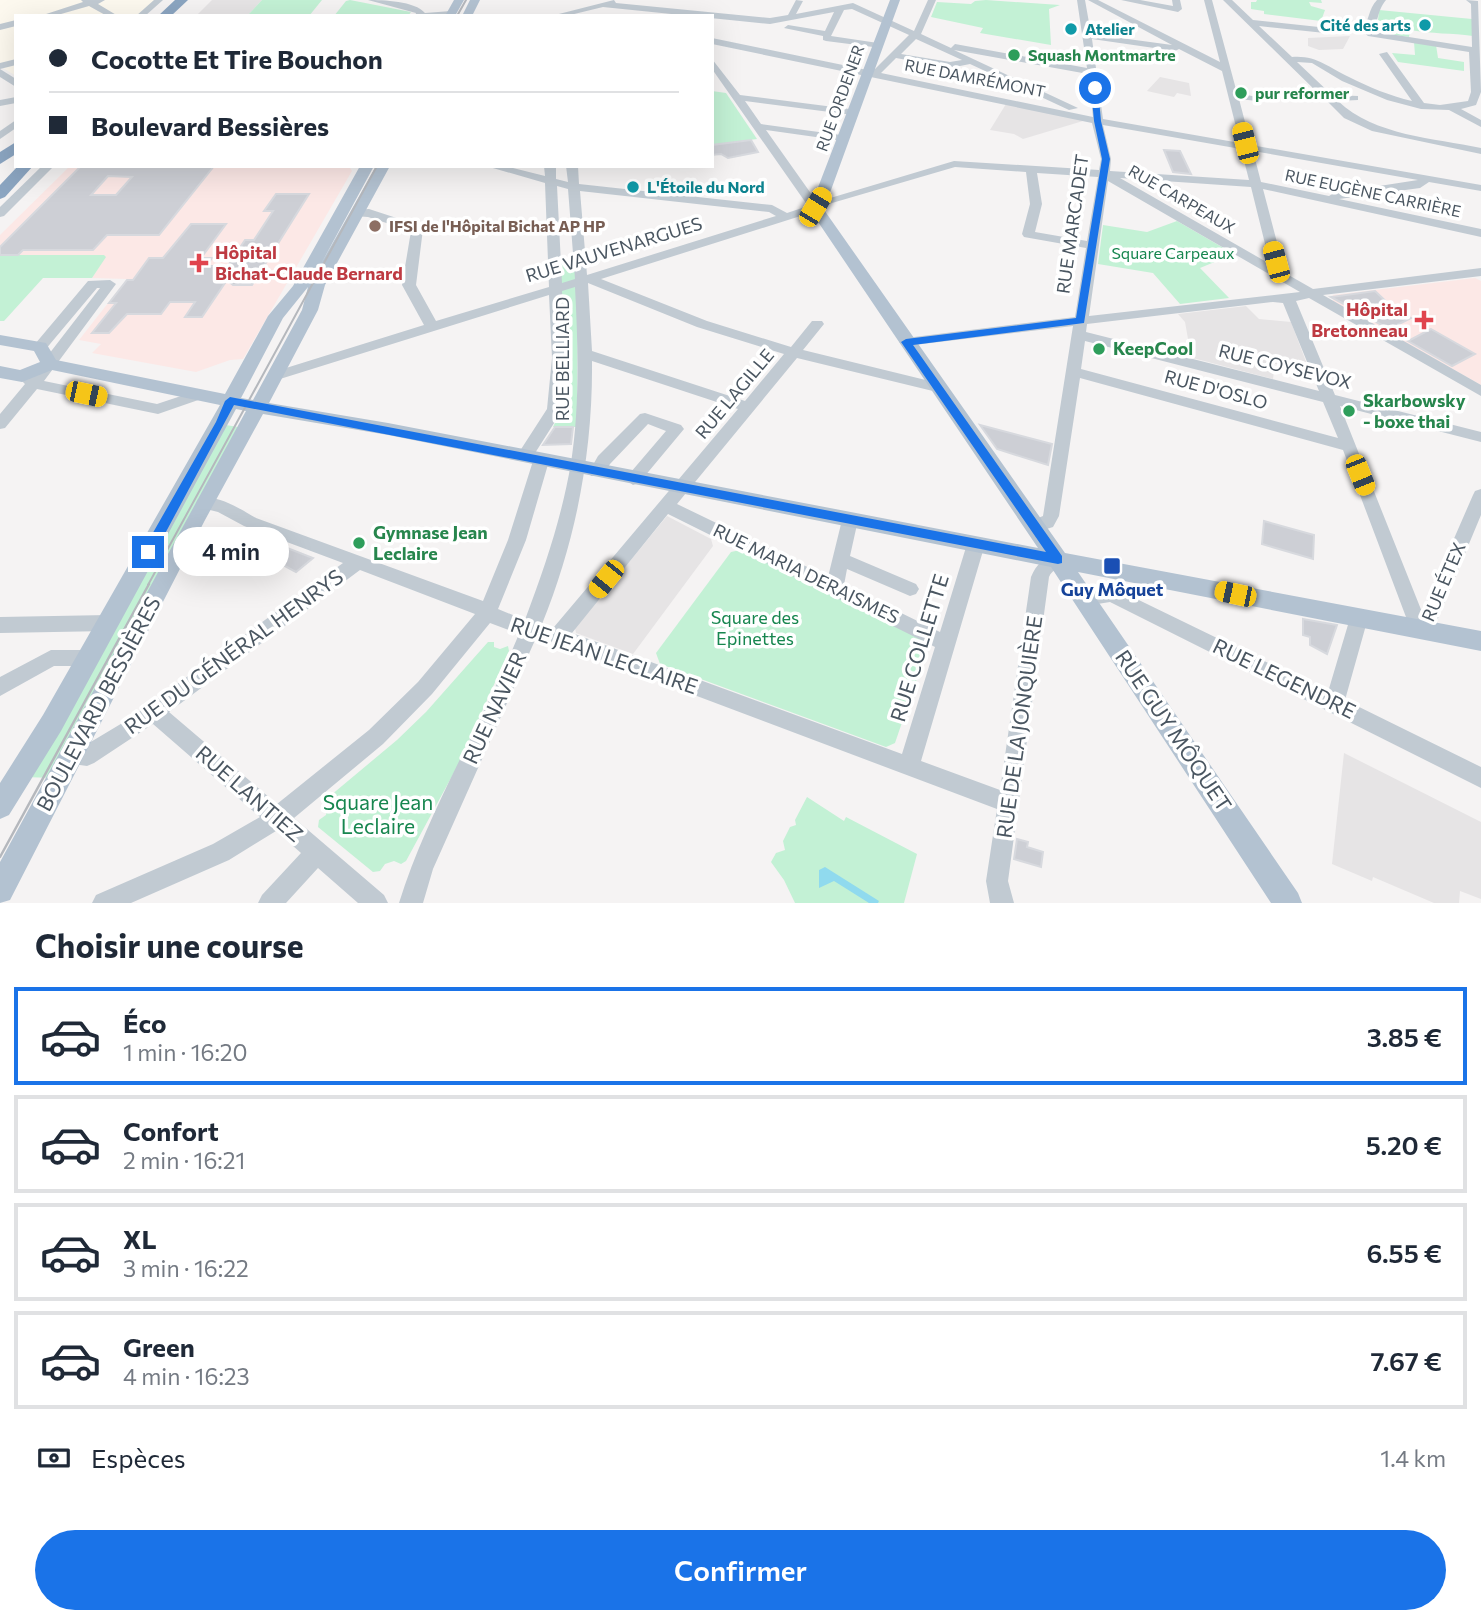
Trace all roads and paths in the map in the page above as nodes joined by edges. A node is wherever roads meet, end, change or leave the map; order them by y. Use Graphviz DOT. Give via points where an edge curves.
graph roads {
  1 [pos="101,0"];
  2 [pos="159,0"];
  3 [pos="182,0"];
  4 [pos="196,0"];
  5 [pos="372,0"];
  6 [pos="621,0"];
  7 [pos="895,0"];
  8 [pos="932,0"];
  9 [pos="1081,0"];
  10 [pos="1125,0"];
  11 [pos="1208,0"];
  12 [pos="1227,0"];
  13 [pos="1382,0"];
  14 [pos="799,1"];
  15 [pos="1093,1"];
  16 [pos="88,2"];
  17 [pos="855,3"];
  18 [pos="1475,3"];
  19 [pos="602,4"];
  20 [pos="1177,5"];
  21 [pos="840,9"];
  22 [pos="1260,10"];
  23 [pos="50,14"];
  24 [pos="110,14"];
  25 [pos="142,14"];
  26 [pos="166,14"];
  27 [pos="181,14"];
  28 [pos="420,14"];
  29 [pos="566,14"];
  30 [pos="679,14"];
  31 [pos="714,17"];
  32 [pos="795,17"];
  33 [pos="887,22"];
  34 [pos="1249,22"];
  35 [pos="788,29"];
  36 [pos="915,35"];
  37 [pos="1087,36"];
  38 [pos="827,38"];
  39 [pos="714,41"];
  40 [pos="936,44"];
  41 [pos="878,46"];
  42 [pos="1186,49"];
  43 [pos="1478,51"];
  44 [pos="899,56"];
  45 [pos="1388,58"];
  46 [pos="806,60"];
  47 [pos="1289,60"];
  48 [pos="1312,60"];
  49 [pos="970,61"];
  50 [pos="714,65"];
  51 [pos="1227,70"];
  52 [pos="1092,72"];
  53 [pos="868,73"];
  54 [pos="1233,95"];
  55 [pos="736,97"];
  56 [pos="1258,98"];
  57 [pos="1329,98"];
  58 [pos="1354,98"];
  59 [pos="1297,99"];
  60 [pos="1422,106"];
  61 [pos="1452,108"];
  62 [pos="853,112"];
  63 [pos="1074,115"];
  64 [pos="1097,121"];
  65 [pos="1481,124"];
  66 [pos="14,125"];
  67 [pos="756,127"];
  68 [pos="0,136"];
  69 [pos="844,138"];
  70 [pos="1246,146"];
  71 [pos="14,147"];
  72 [pos="1481,151"];
  73 [pos="0,160"];
  74 [pos="964,165"];
  75 [pos="14,167"];
  76 [pos="24,168"];
  77 [pos="47,168"];
  78 [pos="366,168"];
  79 [pos="382,168"];
  80 [pos="498,168"];
  81 [pos="550,168"];
  82 [pos="572,168"];
  83 [pos="1031,169"];
  84 [pos="1104,174"];
  85 [pos="1427,178"];
  86 [pos="0,180"];
  87 [pos="551,183"];
  88 [pos="1255,184"];
  89 [pos="573,187"];
  90 [pos="1481,188"];
  91 [pos="0,194"];
  92 [pos="1321,198"];
  93 [pos="815,207"];
  94 [pos="0,213"];
  95 [pos="358,213"];
  96 [pos="785,217"];
  97 [pos="1481,233"];
  98 [pos="1028,234"];
  99 [pos="1093,246"];
  100 [pos="1025,248"];
  101 [pos="1481,272"];
  102 [pos="1279,274"];
  103 [pos="586,279"];
  104 [pos="557,287"];
  105 [pos="1313,294"];
  106 [pos="1288,299"];
  107 [pos="817,324"];
  108 [pos="433,328"];
  109 [pos="1080,328"];
  110 [pos="0,340"];
  111 [pos="906,342"];
  112 [pos="40,347"];
  113 [pos="795,352"];
  114 [pos="585,354"];
  115 [pos="50,364"];
  116 [pos="0,372"];
  117 [pos="1074,372"];
  118 [pos="275,376"];
  119 [pos="28,379"];
  120 [pos="937,387"];
  121 [pos="1481,391"];
  122 [pos="199,395"];
  123 [pos="1327,398"];
  124 [pos="230,401"];
  125 [pos="257,407"];
  126 [pos="749,407"];
  127 [pos="2,418"];
  128 [pos="1481,437"];
  129 [pos="1349,446"];
  130 [pos="533,459"];
  131 [pos="587,470"];
  132 [pos="633,478"];
  133 [pos="681,488"];
  134 [pos="1481,495"];
  135 [pos="204,503"];
  136 [pos="666,506"];
  137 [pos="850,520"];
  138 [pos="1034,527"];
  139 [pos="976,544"];
  140 [pos="841,559"];
  141 [pos="1058,559"];
  142 [pos="358,562"];
  143 [pos="834,588"];
  144 [pos="910,589"];
  145 [pos="1084,599"];
  146 [pos="487,613"];
  147 [pos="1359,618"];
  148 [pos="108,623"];
  149 [pos="0,625"];
  150 [pos="531,629"];
  151 [pos="1424,630"];
  152 [pos="558,636"];
  153 [pos="1481,641"];
  154 [pos="946,643"];
  155 [pos="88,658"];
  156 [pos="0,687"];
  157 [pos="1334,704"];
  158 [pos="155,712"];
  159 [pos="73,756"];
  160 [pos="909,766"];
  161 [pos="1481,778"];
  162 [pos="1008,803"];
  163 [pos="0,806"];
  164 [pos="276,819"];
  165 [pos="317,853"];
  166 [pos="0,890"];
  167 [pos="104,903"];
  168 [pos="270,903"];
  169 [pos="376,903"];
  170 [pos="411,903"];
  171 [pos="1002,903"];
  172 [pos="1288,903"];
  1 -- 16 [label="street"];
  2 -- 25 [label="street"];
  3 -- 26 [label="highway"];
  4 -- 27 [label="highway"];
  5 -- 28 [label="street"];
  6 -- 19 [label="street"];
  7 -- 33 [label="main road, RUE ORDENER"];
  8 -- 36 [label="street"];
  9 -- 37 [label="street, RUE MARCADET"];
  10 -- 20 [label="street"];
  11 -- 51 [label="street"];
  12 -- 34 [label="street"];
  13 -- 43 [label="street" via="1365,30 1368,33"];
  14 -- 32 [label="street" via="792,14"];
  15 -- 42 [label="street"];
  16 -- 23 [label="street"];
  16 -- 24 [label="street"];
  17 -- 21 [label="street"];
  17 -- 33 [label="street"];
  18 -- 43 [label="street"];
  19 -- 29 [label="street"];
  19 -- 30 [label="street"];
  21 -- 32 [label="street"];
  21 -- 38 [label="street"];
  22 -- 34 [label="street" via="1261,19"];
  31 -- 32 [label="street" via="770,21"];
  33 -- 36 [label="street"];
  33 -- 41 [label="main road, RUE ORDENER"];
  34 -- 47 [label="street"];
  34 -- 48 [label="street" via="1320,31 1284,38"];
  35 -- 38 [label="street"];
  36 -- 40 [label="street"];
  36 -- 53 [label="street" via="878,71"];
  37 -- 42 [label="street"];
  37 -- 52 [label="street, RUE MARCADET"];
  38 -- 41 [label="street"];
  38 -- 46 [label="street"];
  39 -- 46 [label="street, RUE DAMRÉMONT"];
  40 -- 49 [label="street"];
  40 -- 52 [label="street"];
  41 -- 53 [label="main road, RUE ORDENER"];
  42 -- 51 [label="street"];
  43 -- 61 [label="street" via="1474,100"];
  44 -- 49 [label="street" via="950,65"];
  45 -- 60 [label="street"];
  46 -- 53 [label="street, RUE DAMRÉMONT"];
  47 -- 48 [label="street"];
  47 -- 57 [label="street"];
  48 -- 60 [label="street" via="1365,89"];
  49 -- 63 [label="street" via="1071,107"];
  50 -- 55 [label="street"];
  51 -- 54 [label="street"];
  52 -- 64 [label="street, RUE MARCADET"];
  53 -- 62 [label="main road, RUE ORDENER"];
  53 -- 63 [label="street, RUE DAMRÉMONT"];
  54 -- 56 [label="street"];
  54 -- 70 [label="street"];
  55 -- 62 [label="street"];
  55 -- 67 [label="street"];
  57 -- 58 [label="street"];
  57 -- 59 [label="street"];
  57 -- 72 [label="street" via="1346,115 1377,129"];
  60 -- 61 [label="street"];
  61 -- 65 [label="street"];
  62 -- 69 [label="main road, RUE ORDENER"];
  63 -- 64 [label="street, RUE DAMRÉMONT"];
  64 -- 70 [label="street, RUE DAMRÉMONT"];
  64 -- 84 [label="street, RUE MARCADET" via="1106,159"];
  66 -- 68 [label="street"];
  67 -- 69 [label="street"];
  67 -- 93 [label="street"];
  69 -- 93 [label="main road, RUE ORDENER"];
  70 -- 85 [label="street, RUE DAMRÉMONT"];
  70 -- 88 [label="street"];
  71 -- 73 [label="highway"];
  74 -- 83 [label="street, RUE EUGÈNE CARRIÈRE"];
  74 -- 93 [label="street, RUE VAUVENARGUES" via="954,164"];
  75 -- 86 [label="highway"];
  76 -- 91 [label="highway"];
  77 -- 94 [label="street"];
  78 -- 124 [label="main road, BOULEVARD BESSIÈRES"];
  79 -- 95 [label="main road, BOULEVARD BESSIÈRES"];
  80 -- 87 [label="street"];
  81 -- 87 [label="street"];
  82 -- 89 [label="street, RUE BELLIARD"];
  83 -- 84 [label="street, RUE EUGÈNE CARRIÈRE"];
  83 -- 98 [label="street" via="1036,204"];
  84 -- 88 [label="street, RUE EUGÈNE CARRIÈRE"];
  84 -- 99 [label="street, RUE MARCADET"];
  84 -- 102 [label="street, RUE CARPEAUX"];
  85 -- 90 [label="street, RUE DAMRÉMONT"];
  85 -- 92 [label="street" via="1420,185"];
  87 -- 89 [label="street"];
  87 -- 104 [label="street"];
  88 -- 92 [label="street, RUE EUGÈNE CARRIÈRE"];
  88 -- 102 [label="street"];
  89 -- 96 [label="street" via="772,209"];
  89 -- 103 [label="street, RUE BELLIARD"];
  92 -- 97 [label="street, RUE EUGÈNE CARRIÈRE"];
  93 -- 96 [label="street, RUE VAUVENARGUES"];
  93 -- 111 [label="main road, RUE GUY MÔQUET"];
  95 -- 108 [label="street" via="418,229 409,285"];
  95 -- 118 [label="main road, BOULEVARD BESSIÈRES" via="317,285 310,310"];
  96 -- 103 [label="street, RUE VAUVENARGUES"];
  98 -- 99 [label="street"];
  98 -- 100 [label="street"];
  99 -- 109 [label="street, RUE MARCADET"];
  101 -- 105 [label="street"];
  102 -- 105 [label="street, RUE CARPEAUX"];
  103 -- 104 [label="street, RUE VAUVENARGUES"];
  103 -- 113 [label="street" via="702,324"];
  103 -- 114 [label="street, RUE BELLIARD"];
  104 -- 108 [label="street, RUE VAUVENARGUES"];
  104 -- 130 [label="street" via="555,409"];
  105 -- 106 [label="street"];
  105 -- 121 [label="street"];
  106 -- 109 [label="street"];
  106 -- 123 [label="street"];
  107 -- 113 [label="street, RUE LAGILLE"];
  108 -- 118 [label="street, RUE VAUVENARGUES"];
  109 -- 111 [label="street"];
  109 -- 117 [label="street, RUE MARCADET"];
  109 -- 123 [label="street, RUE COYSEVOX"];
  110 -- 112 [label="main road"];
  111 -- 120 [label="main road, RUE GUY MÔQUET"];
  112 -- 115 [label="main road"];
  112 -- 115 [label="street" via="93,284 110,284"];
  113 -- 120 [label="street"];
  113 -- 126 [label="street, RUE LAGILLE"];
  114 -- 126 [label="street"];
  114 -- 131 [label="street, RUE BELLIARD"];
  115 -- 119 [label="main road"];
  115 -- 122 [label="main road"];
  116 -- 119 [label="main road"];
  117 -- 129 [label="street, RUE D'OSLO"];
  117 -- 138 [label="street, RUE MARCADET" via="1050,520"];
  118 -- 125 [label="main road, BOULEVARD BESSIÈRES"];
  119 -- 122 [label="street" via="159,409"];
  119 -- 127 [label="street"];
  120 -- 138 [label="main road, RUE GUY MÔQUET"];
  122 -- 124 [label="main road"];
  123 -- 128 [label="street, RUE COYSEVOX"];
  123 -- 129 [label="street"];
  124 -- 125 [label="main road"];
  124 -- 148 [label="main road, BOULEVARD BESSIÈRES"];
  125 -- 130 [label="main road"];
  125 -- 135 [label="main road, BOULEVARD BESSIÈRES"];
  126 -- 133 [label="street, RUE LAGILLE"];
  129 -- 151 [label="street"];
  130 -- 131 [label="main road"];
  130 -- 146 [label="street" via="517,540"];
  131 -- 132 [label="main road"];
  131 -- 132 [label="street" via="604,460 645,418 676,429"];
  131 -- 150 [label="street, RUE NAVIER"];
  132 -- 133 [label="main road"];
  133 -- 136 [label="street, RUE LAGILLE"];
  133 -- 137 [label="main road"];
  134 -- 151 [label="street, RUE ÉTEX"];
  135 -- 142 [label="street, RUE JEAN LECLAIRE"];
  135 -- 159 [label="main road, BOULEVARD BESSIÈRES"];
  136 -- 143 [label="street, RUE MARIA DERAISMES"];
  136 -- 152 [label="street, RUE LAGILLE"];
  137 -- 139 [label="main road"];
  137 -- 140 [label="street"];
  138 -- 141 [label="main road, RUE GUY MÔQUET"];
  139 -- 141 [label="main road"];
  139 -- 154 [label="street, RUE COLLETTE"];
  140 -- 143 [label="street"];
  140 -- 144 [label="street"];
  141 -- 145 [label="main road, RUE GUY MÔQUET"];
  141 -- 147 [label="main road"];
  141 -- 162 [label="street, RUE DE LA JONQUIÈRE" via="1040,573"];
  142 -- 146 [label="street, RUE JEAN LECLAIRE"];
  142 -- 158 [label="street, RUE DU GÉNÉRAL HENRYS"];
  143 -- 154 [label="street, RUE MARIA DERAISMES"];
  145 -- 157 [label="street, RUE LEGENDRE" via="1112,594"];
  145 -- 172 [label="main road, RUE GUY MÔQUET"];
  146 -- 150 [label="street, RUE JEAN LECLAIRE"];
  146 -- 164 [label="street" via="425,688 376,737"];
  147 -- 151 [label="main road"];
  147 -- 157 [label="street"];
  148 -- 149 [label="street"];
  148 -- 155 [label="main road, BOULEVARD BESSIÈRES"];
  150 -- 152 [label="street, RUE JEAN LECLAIRE"];
  150 -- 170 [label="street, RUE NAVIER" via="422,867"];
  151 -- 153 [label="main road"];
  152 -- 160 [label="street, RUE JEAN LECLAIRE"];
  154 -- 160 [label="street, RUE COLLETTE"];
  155 -- 156 [label="street" via="51,658"];
  155 -- 163 [label="main road, BOULEVARD BESSIÈRES"];
  157 -- 161 [label="street, RUE LEGENDRE"];
  158 -- 159 [label="street, RUE DU GÉNÉRAL HENRYS" via="88,756"];
  158 -- 164 [label="street, RUE LANTIEZ"];
  159 -- 166 [label="main road, BOULEVARD BESSIÈRES"];
  160 -- 162 [label="street, RUE JEAN LECLAIRE"];
  162 -- 171 [label="street, RUE DE LA JONQUIÈRE" via="997,881"];
  164 -- 165 [label="street, RUE LANTIEZ"];
  164 -- 167 [label="street" via="220,852"];
  165 -- 168 [label="street"];
  165 -- 169 [label="street, RUE LANTIEZ"];
}
